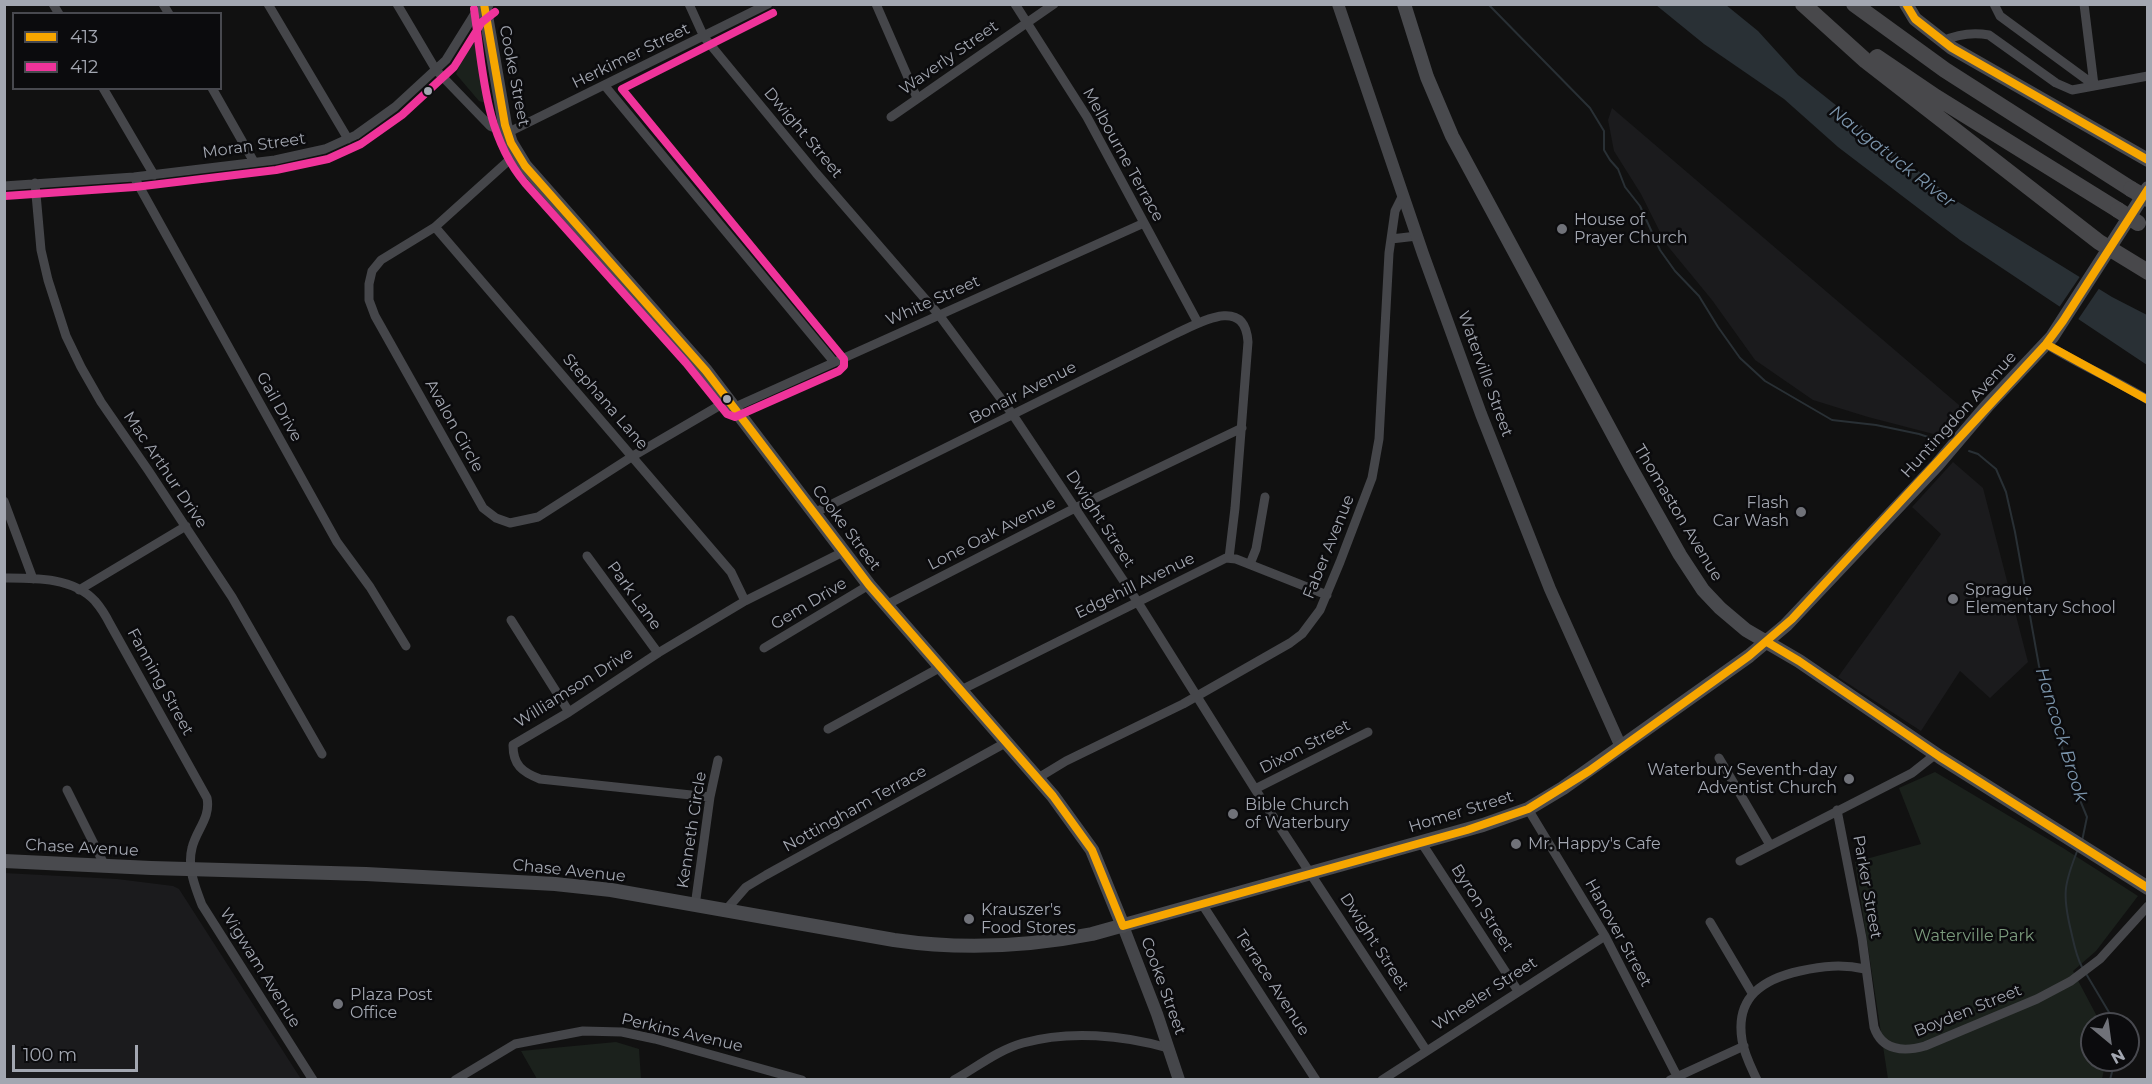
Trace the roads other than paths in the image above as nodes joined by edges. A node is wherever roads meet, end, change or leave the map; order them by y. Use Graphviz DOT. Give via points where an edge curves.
graph roads {
  1 [pos="268,4"];
  2 [pos="398,4"];
  3 [pos="689,4"];
  4 [pos="768,4"];
  5 [pos="876,4"];
  6 [pos="1015,4"];
  7 [pos="1054,4"];
  8 [pos="1338,4"];
  9 [pos="1404,4"];
  10 [pos="1803,4"];
  11 [pos="1811,4"];
  12 [pos="1854,4"];
  13 [pos="1906,4"];
  14 [pos="1994,4"];
  15 [pos="2084,4"];
  16 [pos="486,5"];
  17 [pos="1027,23"];
  18 [pos="1971,35"];
  19 [pos="704,37"];
  20 [pos="1943,41"];
  21 [pos="1964,55"];
  22 [pos="436,70"];
  23 [pos="2148,76"];
  24 [pos="2094,85"];
  25 [pos="605,86"];
  26 [pos="104,90"];
  27 [pos="213,90"];
  28 [pos="917,98"];
  29 [pos="891,117"];
  30 [pos="507,133"];
  31 [pos="348,139"];
  32 [pos="517,153"];
  33 [pos="2148,160"];
  34 [pos="254,162"];
  35 [pos="154,175"];
  36 [pos="134,177"];
  37 [pos="35,183"];
  38 [pos="4,186"];
  39 [pos="2140,188"];
  40 [pos="1403,195"];
  41 [pos="2148,199"];
  42 [pos="1144,224"];
  43 [pos="2143,226"];
  44 [pos="435,227"];
  45 [pos="1417,236"];
  46 [pos="1391,239"];
  47 [pos="2108,250"];
  48 [pos="2148,272"];
  49 [pos="939,315"];
  50 [pos="1198,323"];
  51 [pos="2046,344"];
  52 [pos="834,362"];
  53 [pos="2148,400"];
  54 [pos="732,404"];
  55 [pos="1013,415"];
  56 [pos="1242,428"];
  57 [pos="633,456"];
  58 [pos="1265,497"];
  59 [pos="4,501"];
  60 [pos="1076,508"];
  61 [pos="814,513"];
  62 [pos="186,526"];
  63 [pos="843,552"];
  64 [pos="587,556"];
  65 [pos="1230,558"];
  66 [pos="1250,564"];
  67 [pos="4,578"];
  68 [pos="33,579"];
  69 [pos="869,585"];
  70 [pos="79,590"];
  71 [pos="1327,595"];
  72 [pos="745,601"];
  73 [pos="1137,602"];
  74 [pos="886,605"];
  75 [pos="511,620"];
  76 [pos="1767,642"];
  77 [pos="406,646"];
  78 [pos="764,648"];
  79 [pos="658,653"];
  80 [pos="941,667"];
  81 [pos="961,690"];
  82 [pos="1196,696"];
  83 [pos="569,712"];
  84 [pos="828,729"];
  85 [pos="1368,732"];
  86 [pos="1007,742"];
  87 [pos="1621,747"];
  88 [pos="322,754"];
  89 [pos="1936,754"];
  90 [pos="1719,758"];
  91 [pos="718,760"];
  92 [pos="1038,778"];
  93 [pos="1255,789"];
  94 [pos="67,790"];
  95 [pos="710,797"];
  96 [pos="1527,809"];
  97 [pos="1837,810"];
  98 [pos="1421,843"];
  99 [pos="1770,845"];
  100 [pos="4,861"];
  101 [pos="1740,861"];
  102 [pos="105,866"];
  103 [pos="191,869"];
  104 [pos="1312,874"];
  105 [pos="2148,888"];
  106 [pos="1202,904"];
  107 [pos="695,906"];
  108 [pos="2148,906"];
  109 [pos="725,911"];
  110 [pos="1710,922"];
  111 [pos="1123,926"];
  112 [pos="1605,936"];
  113 [pos="1865,969"];
  114 [pos="1518,991"];
  115 [pos="1752,993"];
  116 [pos="1744,1046"];
  117 [pos="1168,1048"];
  118 [pos="1426,1050"];
  119 [pos="1674,1078"];
  120 [pos="313,1080"];
  121 [pos="455,1080"];
  122 [pos="802,1080"];
  123 [pos="954,1080"];
  124 [pos="1179,1080"];
  125 [pos="1316,1080"];
  126 [pos="1382,1080"];
  127 [pos="1757,1080"];
  1 -- 31 [label="street"];
  2 -- 22 [label="street"];
  3 -- 19 [label="street, Dwight Street"];
  4 -- 19 [label="street, Herkimer Street"];
  5 -- 28 [label="street"];
  6 -- 17 [label="street, Melbourne Terrace"];
  7 -- 17 [label="street, Waverly Street"];
  8 -- 40 [label="street, Waterville Street"];
  9 -- 76 [label="main road, Thomaston Avenue" via="1424,68 1452,136 1665,528 1708,596 1746,630"];
  10 -- 47 [label="highway" via="1866,61"];
  11 -- 43 [label="highway, bridge" via="1872,54"];
  12 -- 39 [label="highway" via="1945,70"];
  13 -- 20 [label="main road" via="1916,19"];
  14 -- 24 [label="street" via="2000,16"];
  15 -- 24 [label="street"];
  16 -- 22 [label="street, Moran Street" via="474,15 453,52"];
  16 -- 30 [label="main road, Cooke Street"];
  17 -- 28 [label="street, Waverly Street"];
  17 -- 42 [label="street, Melbourne Terrace" via="1087,117"];
  18 -- 20 [label="street" via="1964,33"];
  18 -- 21 [label="street"];
  18 -- 24 [label="street" via="1989,35 2056,83 2073,90"];
  19 -- 25 [label="street, Herkimer Street"];
  19 -- 49 [label="street, Dwight Street"];
  20 -- 21 [label="main road"];
  21 -- 33 [label="main road"];
  22 -- 30 [label="street" via="490,126"];
  22 -- 31 [label="street, Moran Street" via="388,112"];
  23 -- 24 [label="street"];
  25 -- 30 [label="street, Herkimer Street"];
  25 -- 52 [label="street"];
  26 -- 35 [label="street"];
  27 -- 34 [label="street"];
  28 -- 29 [label="street, Waverly Street"];
  30 -- 32 [label="main road, Cooke Street"];
  31 -- 34 [label="street, Moran Street" via="306,155"];
  32 -- 44 [label="street, Avalon Circle"];
  32 -- 54 [label="main road, Cooke Street"];
  34 -- 35 [label="street, Moran Street"];
  35 -- 36 [label="street, Moran Street"];
  36 -- 37 [label="street, Moran Street"];
  36 -- 77 [label="street, Gail Drive" via="337,542"];
  37 -- 38 [label="street, Moran Street"];
  37 -- 62 [label="street, Mac Arthur Drive" via="43,260 66,336 101,402"];
  39 -- 41 [label="highway, bridge"];
  39 -- 47 [label="main road, Huntingdon Avenue"];
  40 -- 45 [label="street, Waterville Street"];
  40 -- 46 [label="street, Faber Avenue" via="1395,211"];
  42 -- 49 [label="street, White Street"];
  42 -- 50 [label="street, Melbourne Terrace"];
  44 -- 57 [label="street, Stephana Lane"];
  44 -- 57 [label="street, Avalon Circle" via="381,260 372,271 369,300 483,508 510,523 538,517"];
  45 -- 46 [label="street"];
  45 -- 87 [label="street, Waterville Street" via="1541,566"];
  46 -- 71 [label="street, Faber Avenue" via="1375,465"];
  47 -- 48 [label="highway"];
  47 -- 51 [label="main road, Huntingdon Avenue"];
  49 -- 52 [label="street, White Street"];
  49 -- 55 [label="street, Dwight Street"];
  50 -- 55 [label="street, Bonair Avenue"];
  50 -- 56 [label="street, Bonair Avenue" via="1231,316 1245,327 1248,350"];
  51 -- 53 [label="street"];
  51 -- 76 [label="main road, Huntingdon Avenue"];
  52 -- 54 [label="street, White Street"];
  54 -- 57 [label="street, Avalon Circle"];
  54 -- 61 [label="main road, Cooke Street"];
  55 -- 60 [label="street, Dwight Street"];
  55 -- 61 [label="street, Bonair Avenue"];
  56 -- 60 [label="street, Lone Oak Avenue"];
  56 -- 65 [label="street"];
  57 -- 72 [label="street, Stephana Lane" via="731,572"];
  58 -- 66 [label="street"];
  59 -- 68 [label="street"];
  60 -- 73 [label="street, Dwight Street"];
  60 -- 74 [label="street, Lone Oak Avenue"];
  61 -- 63 [label="main road, Cooke Street"];
  62 -- 70 [label="street"];
  62 -- 88 [label="street, Mac Arthur Drive" via="232,597"];
  63 -- 69 [label="main road, Cooke Street"];
  63 -- 72 [label="street, Williamson Drive"];
  64 -- 79 [label="street, Park Lane"];
  65 -- 66 [label="street"];
  65 -- 73 [label="street, Edgehill Avenue"];
  66 -- 71 [label="street"];
  67 -- 68 [label="street, Fanning Street"];
  68 -- 70 [label="street, Fanning Street"];
  69 -- 74 [label="main road, Cooke Street"];
  69 -- 78 [label="street, Gem Drive"];
  70 -- 103 [label="street, Fanning Street" via="93,599 105,616 206,794 207,812 192,846"];
  71 -- 82 [label="street, Faber Avenue" via="1298,637"];
  72 -- 79 [label="street, Williamson Drive"];
  73 -- 81 [label="street, Edgehill Avenue"];
  73 -- 82 [label="street, Dwight Street"];
  74 -- 80 [label="main road, Cooke Street"];
  75 -- 83 [label="street"];
  76 -- 87 [label="main road, Homer Street"];
  76 -- 89 [label="main road, Thomaston Avenue"];
  79 -- 83 [label="street, Williamson Drive"];
  80 -- 81 [label="main road, Cooke Street"];
  80 -- 84 [label="street"];
  81 -- 86 [label="main road, Cooke Street"];
  82 -- 92 [label="street, Faber Avenue"];
  82 -- 93 [label="street, Dwight Street"];
  83 -- 95 [label="street, Williamson Drive" via="513,745 513,757 525,773 540,778"];
  85 -- 93 [label="street, Dixon Street"];
  86 -- 92 [label="main road, Cooke Street"];
  86 -- 109 [label="street, Nottingham Terrace" via="766,875 746,887"];
  87 -- 96 [label="main road, Homer Street"];
  89 -- 97 [label="street" via="1912,773"];
  89 -- 105 [label="main road, Thomaston Avenue"];
  90 -- 99 [label="street"];
  91 -- 95 [label="street, Kenneth Circle"];
  92 -- 111 [label="main road, Cooke Street" via="1088,843"];
  93 -- 104 [label="street, Dwight Street"];
  94 -- 102 [label="street"];
  95 -- 107 [label="street, Kenneth Circle"];
  96 -- 98 [label="main road, Homer Street"];
  96 -- 112 [label="street, Hanover Street"];
  97 -- 99 [label="street"];
  97 -- 113 [label="street, Parker Street"];
  98 -- 104 [label="main road, Homer Street"];
  98 -- 114 [label="street, Byron Street"];
  99 -- 101 [label="street"];
  100 -- 102 [label="main road, Chase Avenue"];
  102 -- 103 [label="main road, Chase Avenue"];
  103 -- 107 [label="main road, Chase Avenue" via="555,884"];
  103 -- 120 [label="street, Wigwam Avenue" via="208,915"];
  104 -- 106 [label="main road, Homer Street"];
  104 -- 118 [label="street, Dwight Street"];
  106 -- 111 [label="main road, Homer Street"];
  106 -- 125 [label="street, Terrace Avenue"];
  107 -- 109 [label="main road, Chase Avenue"];
  108 -- 113 [label="street, Boyden Street" via="2077,977 2052,992 1918,1048 1901,1050 1887,1045 1876,1033"];
  109 -- 111 [label="main road, Chase Avenue" via="894,940 967,947 1031,944"];
  110 -- 115 [label="street"];
  111 -- 117 [label="street, Cooke Street"];
  112 -- 114 [label="street, Wheeler Street"];
  112 -- 119 [label="street, Hanover Street"];
  113 -- 115 [label="street" via="1843,965 1802,970 1770,980"];
  114 -- 118 [label="street, Wheeler Street"];
  115 -- 116 [label="street" via="1743,1018"];
  116 -- 119 [label="street"];
  116 -- 127 [label="street"];
  117 -- 123 [label="street" via="1138,1039 1055,1037 1023,1043"];
  117 -- 124 [label="street, Cooke Street"];
  118 -- 126 [label="street, Wheeler Street"];
  121 -- 122 [label="street, Perkins Avenue" via="515,1044 583,1031 622,1032 655,1039"];
}
